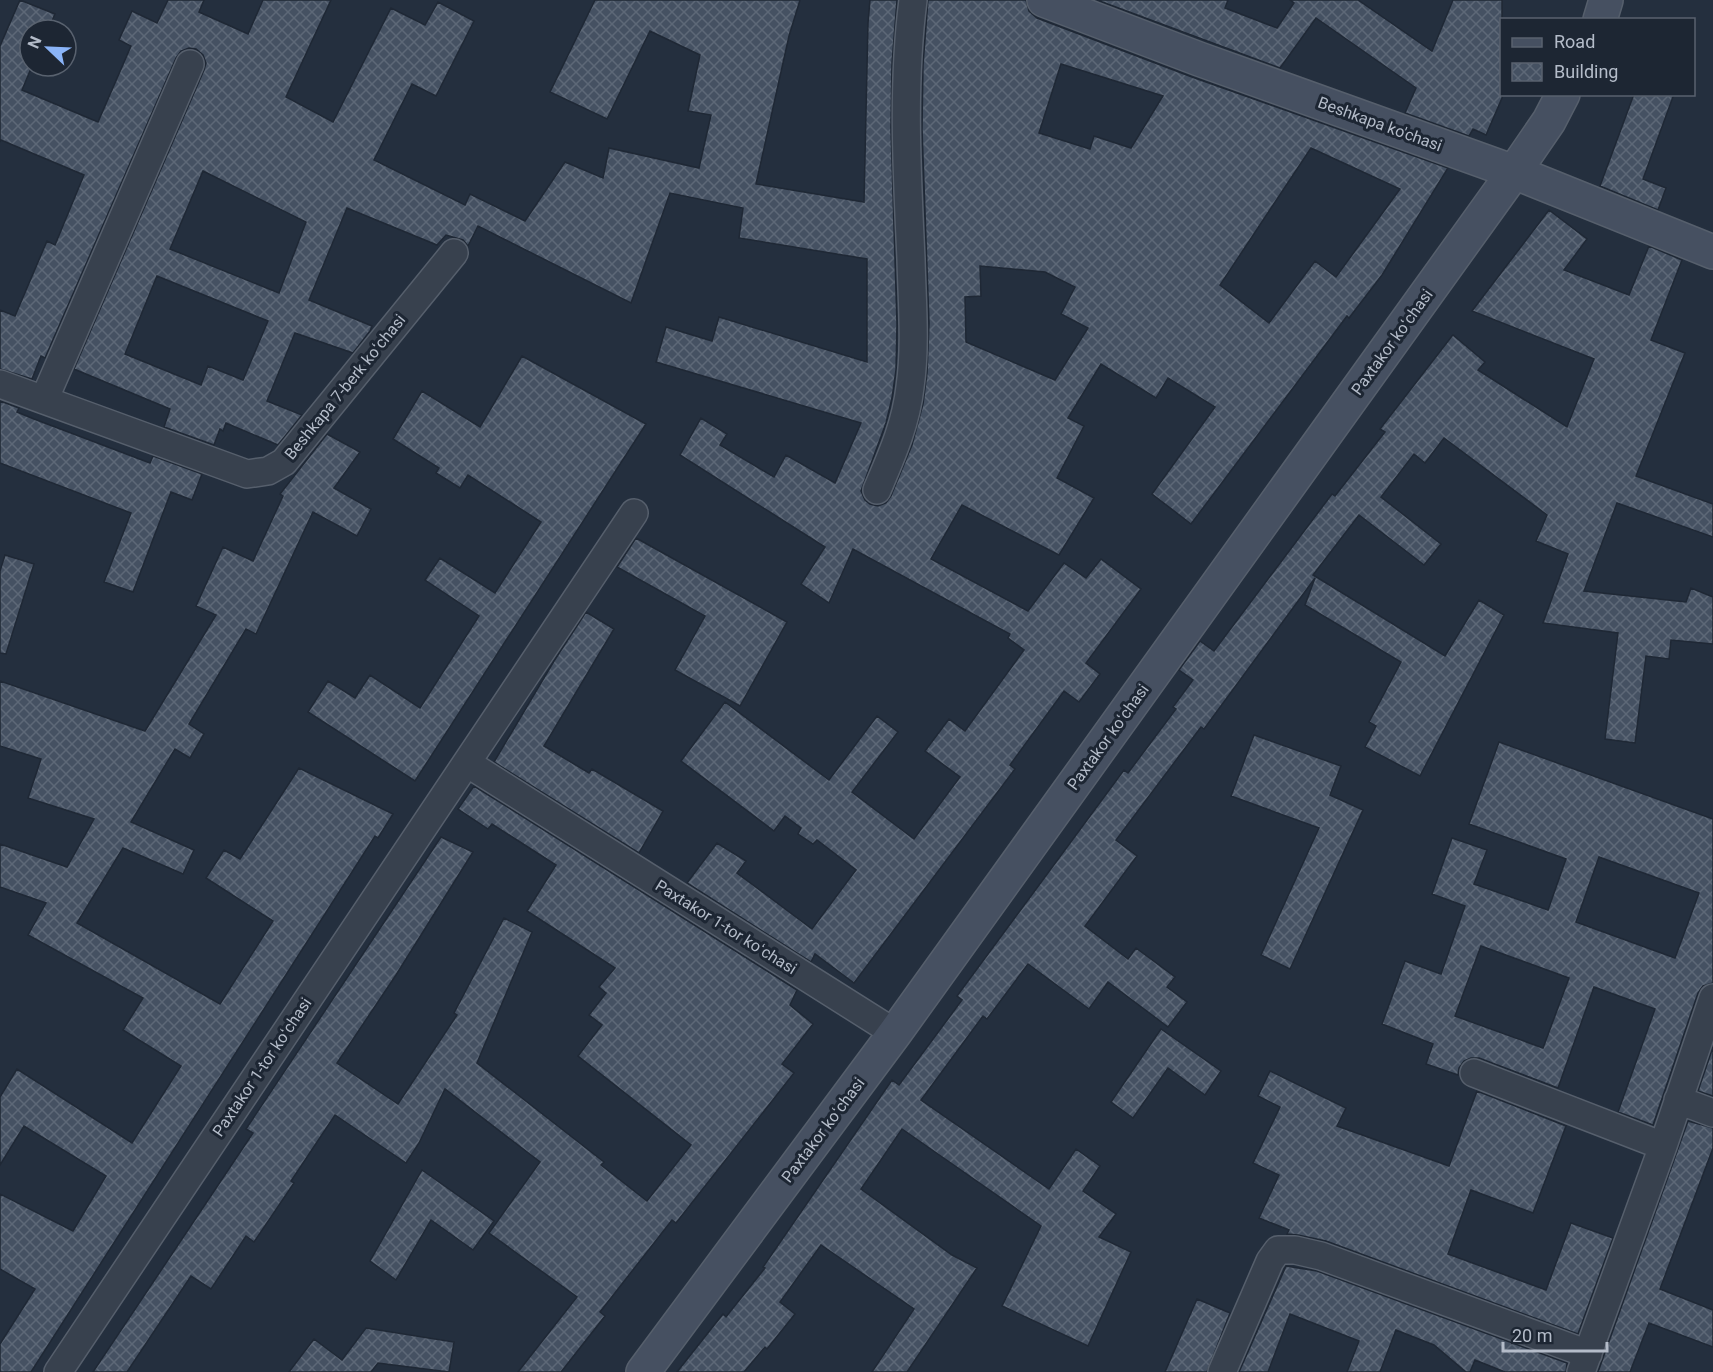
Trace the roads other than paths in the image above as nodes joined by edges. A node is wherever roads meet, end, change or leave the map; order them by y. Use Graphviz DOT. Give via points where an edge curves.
graph roads {
  1 [pos="913,0"];
  2 [pos="1044,0"];
  3 [pos="1606,0"];
  4 [pos="1600,18"];
  5 [pos="190,64"];
  6 [pos="1562,96"];
  7 [pos="1514,172"];
  8 [pos="1713,252"];
  9 [pos="454,253"];
  10 [pos="0,384"];
  11 [pos="44,400"];
  12 [pos="877,490"];
  13 [pos="634,513"];
  14 [pos="466,763"];
  15 [pos="1713,998"];
  16 [pos="895,1033"];
  17 [pos="1474,1073"];
  18 [pos="1678,1100"];
  19 [pos="1713,1113"];
  20 [pos="1663,1146"];
  21 [pos="1585,1363"];
  22 [pos="58,1372"];
  23 [pos="643,1372"];
  24 [pos="1222,1372"];
  1 -- 12 [label="street" via="906,140 914,339 910,388 900,433"];
  2 -- 7 [label="main road, Beshkapa ko'chasi"];
  3 -- 4 [label="main road"];
  5 -- 11 [label="street"];
  6 -- 7 [label="main road, Paxtakor koʻchasi"];
  7 -- 8 [label="main road, Beshkapa ko'chasi"];
  7 -- 16 [label="main road, Paxtakor koʻchasi"];
  9 -- 11 [label="street, Beshkapa 7-berk koʻchasi" via="284,462 268,471 247,474"];
  10 -- 11 [label="street, Beshkapa 7-berk koʻchasi"];
  13 -- 14 [label="street, Paxtakor 1-tor koʻchasi"];
  14 -- 16 [label="street, Paxtakor 1-tor koʻchasi"];
  14 -- 22 [label="street, Paxtakor 1-tor koʻchasi"];
  15 -- 18 [label="street"];
  16 -- 23 [label="main road, Paxtakor koʻchasi"];
  17 -- 20 [label="street"];
  18 -- 19 [label="street"];
  18 -- 20 [label="street"];
  20 -- 21 [label="street"];
  21 -- 24 [label="street" via="1321,1256 1278,1250 1270,1260"];
}
